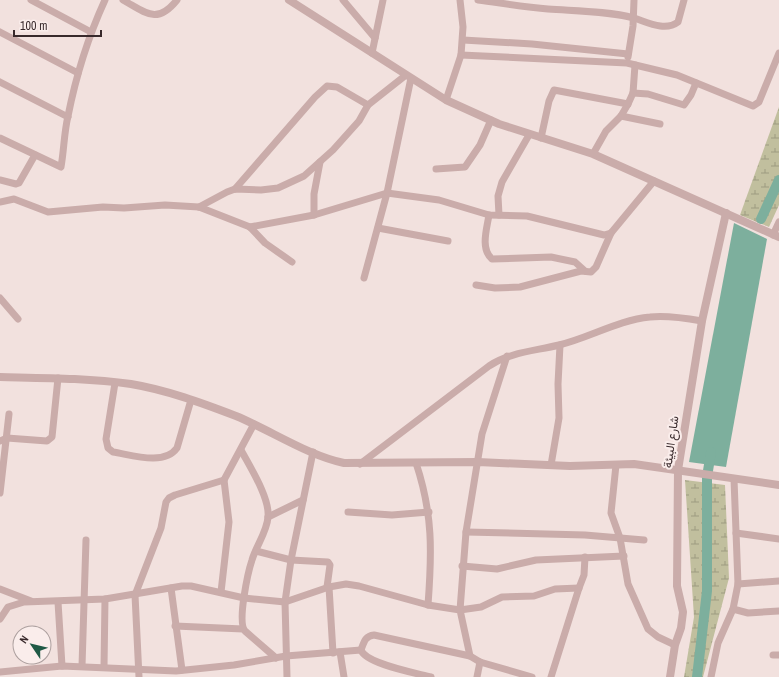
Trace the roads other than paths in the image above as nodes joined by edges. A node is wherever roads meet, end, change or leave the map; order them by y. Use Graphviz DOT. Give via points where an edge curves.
graph roads {
  1 [pos="31,0"];
  2 [pos="105,0"];
  3 [pos="123,0"];
  4 [pos="177,0"];
  5 [pos="289,0"];
  6 [pos="343,0"];
  7 [pos="383,0"];
  8 [pos="460,0"];
  9 [pos="478,0"];
  10 [pos="634,0"];
  11 [pos="684,0"];
  12 [pos="523,3"];
  13 [pos="633,18"];
  14 [pos="0,32"];
  15 [pos="91,32"];
  16 [pos="375,38"];
  17 [pos="463,40"];
  18 [pos="372,53"];
  19 [pos="779,53"];
  20 [pos="628,54"];
  21 [pos="461,55"];
  22 [pos="626,63"];
  23 [pos="635,65"];
  24 [pos="78,73"];
  25 [pos="409,77"];
  26 [pos="0,82"];
  27 [pos="696,83"];
  28 [pos="633,93"];
  29 [pos="446,100"];
  30 [pos="628,104"];
  31 [pos="368,105"];
  32 [pos="621,116"];
  33 [pos="68,117"];
  34 [pos="491,120"];
  35 [pos="660,124"];
  36 [pos="529,135"];
  37 [pos="0,138"];
  38 [pos="541,138"];
  39 [pos="593,154"];
  40 [pos="35,155"];
  41 [pos="320,162"];
  42 [pos="436,169"];
  43 [pos="0,180"];
  44 [pos="654,181"];
  45 [pos="235,189"];
  46 [pos="388,193"];
  47 [pos="0,202"];
  48 [pos="199,207"];
  49 [pos="726,213"];
  50 [pos="314,215"];
  51 [pos="489,215"];
  52 [pos="498,215"];
  53 [pos="779,222"];
  54 [pos="250,228"];
  55 [pos="378,228"];
  56 [pos="611,233"];
  57 [pos="776,236"];
  58 [pos="448,241"];
  59 [pos="292,262"];
  60 [pos="585,271"];
  61 [pos="364,278"];
  62 [pos="476,285"];
  63 [pos="0,298"];
  64 [pos="18,319"];
  65 [pos="702,321"];
  66 [pos="560,345"];
  67 [pos="507,356"];
  68 [pos="0,377"];
  69 [pos="58,378"];
  70 [pos="115,382"];
  71 [pos="191,400"];
  72 [pos="9,414"];
  73 [pos="254,424"];
  74 [pos="3,440"];
  75 [pos="241,450"];
  76 [pos="314,452"];
  77 [pos="416,462"];
  78 [pos="478,462"];
  79 [pos="360,464"];
  80 [pos="551,465"];
  81 [pos="616,465"];
  82 [pos="678,470"];
  83 [pos="734,479"];
  84 [pos="224,480"];
  85 [pos="779,485"];
  86 [pos="0,494"];
  87 [pos="303,500"];
  88 [pos="348,512"];
  89 [pos="429,512"];
  90 [pos="268,517"];
  91 [pos="466,532"];
  92 [pos="736,533"];
  93 [pos="620,538"];
  94 [pos="779,539"];
  95 [pos="86,540"];
  96 [pos="644,540"];
  97 [pos="256,551"];
  98 [pos="624,556"];
  99 [pos="585,557"];
  100 [pos="291,560"];
  101 [pos="462,566"];
  102 [pos="779,581"];
  103 [pos="738,584"];
  104 [pos="328,587"];
  105 [pos="171,588"];
  106 [pos="579,588"];
  107 [pos="0,589"];
  108 [pos="221,592"];
  109 [pos="135,595"];
  110 [pos="244,598"];
  111 [pos="105,599"];
  112 [pos="83,600"];
  113 [pos="58,602"];
  114 [pos="285,602"];
  115 [pos="36,603"];
  116 [pos="428,605"];
  117 [pos="460,610"];
  118 [pos="733,610"];
  119 [pos="779,611"];
  120 [pos="0,619"];
  121 [pos="175,626"];
  122 [pos="243,629"];
  123 [pos="675,645"];
  124 [pos="361,650"];
  125 [pos="337,653"];
  126 [pos="286,656"];
  127 [pos="470,656"];
  128 [pos="276,658"];
  129 [pos="480,662"];
  130 [pos="62,666"];
  131 [pos="82,666"];
  132 [pos="104,667"];
  133 [pos="182,670"];
  134 [pos="0,672"];
  135 [pos="23,674"];
  136 [pos="139,674"];
  137 [pos="287,677"];
  138 [pos="344,677"];
  139 [pos="431,677"];
  140 [pos="477,677"];
  141 [pos="532,677"];
  142 [pos="551,677"];
  143 [pos="670,677"];
  144 [pos="711,677"];
  1 -- 15 [label="street"];
  2 -- 15 [label="street"];
  3 -- 4 [label="street" via="146,13 160,15"];
  5 -- 18 [label="street"];
  6 -- 16 [label="street"];
  7 -- 16 [label="street"];
  8 -- 17 [label="street"];
  9 -- 12 [label="street"];
  10 -- 13 [label="street"];
  11 -- 13 [label="street" via="680,20 674,24 651,25"];
  12 -- 13 [label="street"];
  13 -- 20 [label="street"];
  14 -- 24 [label="street"];
  15 -- 24 [label="street"];
  16 -- 18 [label="street"];
  17 -- 20 [label="street"];
  17 -- 21 [label="street"];
  18 -- 25 [label="street"];
  19 -- 27 [label="street" via="756,105"];
  20 -- 22 [label="street"];
  21 -- 22 [label="street"];
  21 -- 29 [label="street"];
  22 -- 23 [label="street"];
  23 -- 27 [label="street"];
  23 -- 28 [label="street"];
  24 -- 33 [label="street"];
  25 -- 29 [label="street"];
  25 -- 31 [label="street"];
  25 -- 46 [label="street"];
  26 -- 33 [label="street"];
  27 -- 28 [label="street" via="684,105 648,94"];
  28 -- 30 [label="street"];
  29 -- 34 [label="street"];
  30 -- 32 [label="street"];
  30 -- 38 [label="street" via="554,90"];
  31 -- 41 [label="street" via="359,121"];
  31 -- 45 [label="street" via="337,87 327,86"];
  32 -- 35 [label="street"];
  32 -- 39 [label="street" via="606,131"];
  33 -- 40 [label="street" via="61,167"];
  34 -- 36 [label="street"];
  34 -- 42 [label="street" via="480,145 465,167"];
  36 -- 38 [label="street"];
  36 -- 52 [label="street" via="502,182 498,196"];
  37 -- 40 [label="street"];
  38 -- 39 [label="street"];
  39 -- 44 [label="street"];
  40 -- 43 [label="street" via="19,183"];
  41 -- 45 [label="street" via="304,176 278,188"];
  41 -- 50 [label="street" via="314,194"];
  44 -- 49 [label="street"];
  44 -- 56 [label="street"];
  45 -- 48 [label="street"];
  46 -- 50 [label="street"];
  46 -- 51 [label="street" via="439,200"];
  46 -- 55 [label="street"];
  47 -- 48 [label="street" via="14,200 48,212 103,207"];
  48 -- 54 [label="street"];
  49 -- 57 [label="street"];
  49 -- 65 [label="street, شارع البيئة"];
  50 -- 54 [label="street"];
  51 -- 52 [label="street"];
  51 -- 60 [label="street" via="485,238 488,255 492,259 551,257 575,262"];
  52 -- 56 [label="street" via="527,216 597,234"];
  53 -- 57 [label="street"];
  54 -- 59 [label="street" via="265,243"];
  55 -- 58 [label="street"];
  55 -- 61 [label="street"];
  56 -- 60 [label="street" via="594,270"];
  60 -- 62 [label="street" via="520,287 495,288"];
  63 -- 64 [label="street"];
  65 -- 66 [label="street" via="671,316 649,317"];
  65 -- 82 [label="street, شارع البيئة"];
  66 -- 67 [label="street"];
  66 -- 80 [label="street" via="558,432"];
  67 -- 78 [label="street" via="487,413"];
  67 -- 79 [label="street" via="450,394"];
  68 -- 69 [label="street"];
  69 -- 70 [label="street"];
  69 -- 74 [label="street" via="50,440"];
  70 -- 71 [label="street"];
  70 -- 71 [label="street" via="106,439 108,448 113,452 158,458 174,452 178,448"];
  71 -- 73 [label="street"];
  72 -- 74 [label="street"];
  73 -- 75 [label="street"];
  73 -- 76 [label="street"];
  74 -- 86 [label="street"];
  75 -- 84 [label="street"];
  75 -- 90 [label="street" via="264,498"];
  76 -- 79 [label="street" via="334,461"];
  76 -- 87 [label="street"];
  77 -- 78 [label="street"];
  77 -- 79 [label="street"];
  77 -- 89 [label="street"];
  78 -- 80 [label="street"];
  78 -- 91 [label="street"];
  80 -- 81 [label="street"];
  81 -- 82 [label="street" via="634,464"];
  81 -- 93 [label="street" via="611,513"];
  82 -- 83 [label="street"];
  82 -- 123 [label="street, شارع البيئة" via="677,586 683,612"];
  83 -- 85 [label="street"];
  83 -- 92 [label="street"];
  84 -- 108 [label="street" via="228,522"];
  84 -- 109 [label="street" via="169,498 161,528"];
  87 -- 90 [label="street"];
  87 -- 100 [label="street"];
  88 -- 89 [label="street" via="392,515"];
  89 -- 116 [label="street" via="431,559"];
  90 -- 97 [label="street"];
  91 -- 93 [label="street"];
  91 -- 101 [label="street"];
  92 -- 94 [label="street"];
  92 -- 103 [label="street"];
  93 -- 96 [label="street"];
  93 -- 98 [label="street"];
  95 -- 112 [label="street"];
  97 -- 100 [label="street"];
  97 -- 110 [label="street"];
  98 -- 99 [label="street"];
  98 -- 123 [label="street" via="628,584 648,629"];
  99 -- 101 [label="street" via="536,560 497,569"];
  99 -- 106 [label="street" via="584,575"];
  100 -- 104 [label="street" via="330,563"];
  100 -- 114 [label="street"];
  101 -- 117 [label="street"];
  102 -- 103 [label="street"];
  103 -- 118 [label="street"];
  104 -- 114 [label="street"];
  104 -- 116 [label="street" via="346,584 359,586"];
  104 -- 125 [label="street"];
  105 -- 108 [label="street" via="191,586"];
  105 -- 109 [label="street"];
  105 -- 121 [label="street"];
  106 -- 117 [label="street" via="555,589 534,596 502,597 481,607"];
  106 -- 142 [label="street"];
  107 -- 115 [label="street"];
  108 -- 110 [label="street"];
  109 -- 111 [label="street"];
  109 -- 136 [label="street"];
  110 -- 114 [label="street"];
  110 -- 122 [label="street"];
  111 -- 112 [label="street"];
  111 -- 132 [label="street"];
  112 -- 113 [label="street"];
  112 -- 131 [label="street"];
  113 -- 115 [label="street"];
  113 -- 130 [label="street"];
  114 -- 126 [label="street"];
  115 -- 120 [label="street" via="14,604 4,611"];
  116 -- 117 [label="street"];
  117 -- 127 [label="street"];
  118 -- 119 [label="street" via="748,613"];
  118 -- 144 [label="street" via="718,643"];
  121 -- 122 [label="street"];
  121 -- 133 [label="street"];
  122 -- 128 [label="street"];
  123 -- 143 [label="street, شارع البيئة"];
  124 -- 125 [label="street"];
  124 -- 127 [label="street" via="366,638 374,635"];
  124 -- 139 [label="street" via="366,657"];
  125 -- 126 [label="street"];
  125 -- 138 [label="street"];
  126 -- 128 [label="street"];
  126 -- 137 [label="street"];
  127 -- 129 [label="street"];
  128 -- 133 [label="street"];
  129 -- 140 [label="street"];
  129 -- 141 [label="street"];
  130 -- 131 [label="street"];
  130 -- 135 [label="street"];
  131 -- 132 [label="street"];
  132 -- 136 [label="street"];
  133 -- 136 [label="street"];
  134 -- 135 [label="street"];
}
